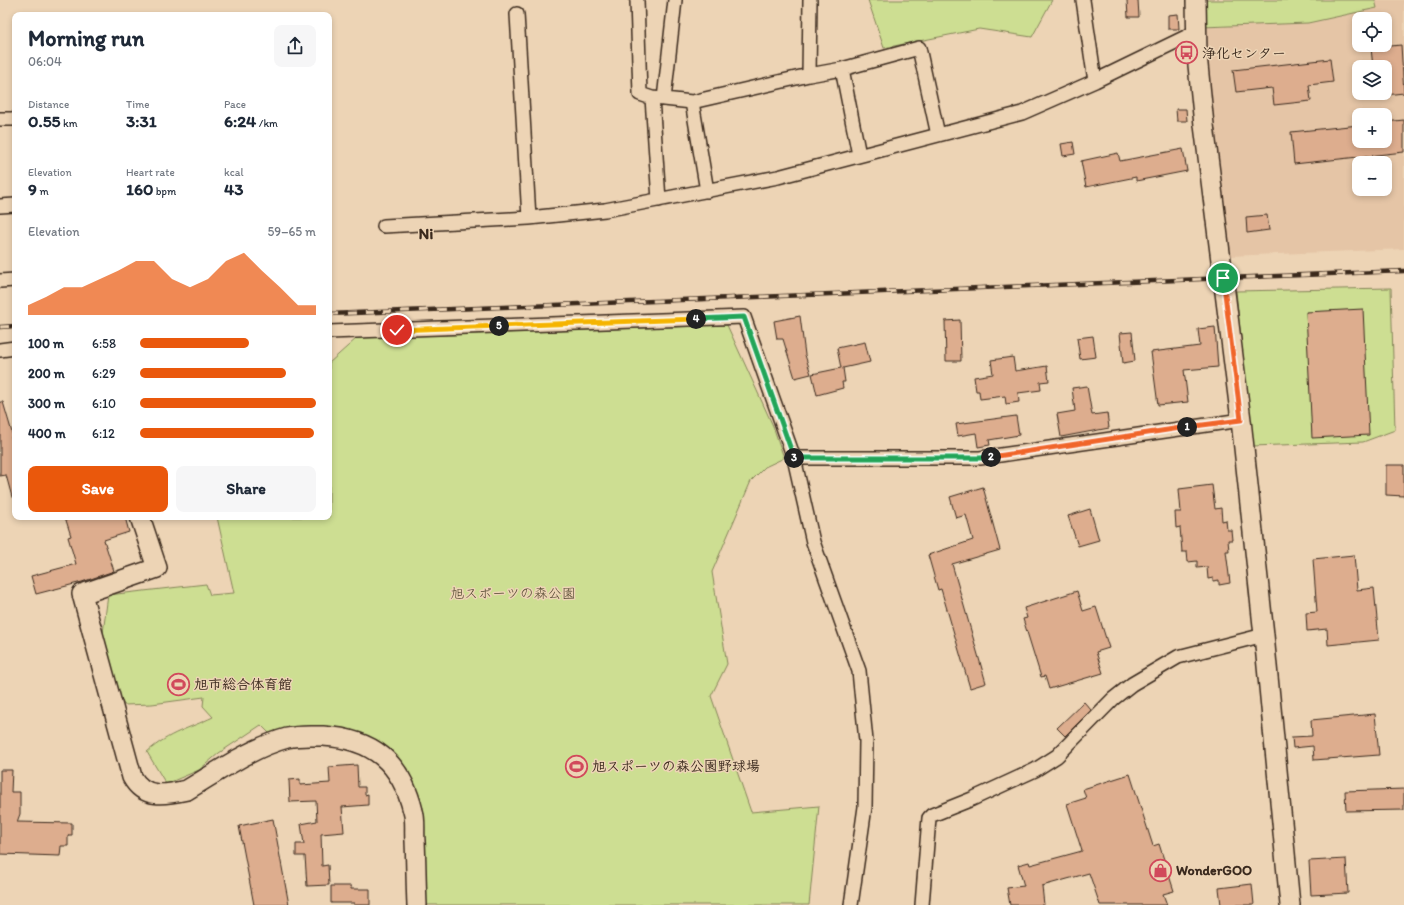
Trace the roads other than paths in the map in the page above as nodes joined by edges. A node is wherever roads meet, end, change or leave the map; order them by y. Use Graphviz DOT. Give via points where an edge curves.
graph roads {
  1 [pos="637,0"];
  2 [pos="675,0"];
  3 [pos="810,0"];
  4 [pos="1084,0"];
  5 [pos="1196,0"];
  6 [pos="517,14"];
  7 [pos="1196,32"];
  8 [pos="842,69"];
  9 [pos="809,75"];
  10 [pos="1095,81"];
  11 [pos="658,98"];
  12 [pos="692,102"];
  13 [pos="12,119"];
  14 [pos="0,120"];
  15 [pos="938,135"];
  16 [pos="859,155"];
  17 [pos="707,191"];
  18 [pos="659,200"];
  19 [pos="12,205"];
  20 [pos="0,206"];
  21 [pos="528,218"];
  22 [pos="384,226"];
  23 [pos="12,280"];
  24 [pos="0,281"];
  25 [pos="332,332"];
  26 [pos="12,348"];
  27 [pos="0,350"];
  28 [pos="1241,420"];
  29 [pos="794,458"];
  30 [pos="141,520"];
  31 [pos="1264,635"];
  32 [pos="417,905"];
  33 [pos="852,905"];
  34 [pos="922,905"];
  35 [pos="1290,905"];
  1 -- 11 [label="street" via="640,94"];
  2 -- 11 [label="street"];
  3 -- 9 [label="street"];
  4 -- 10 [label="street"];
  5 -- 7 [label="street"];
  6 -- 21 [label="street"];
  7 -- 10 [label="street"];
  7 -- 28 [label="street" via="1204,125"];
  8 -- 9 [label="street"];
  8 -- 15 [label="street" via="919,48"];
  8 -- 16 [label="street"];
  9 -- 12 [label="street"];
  10 -- 15 [label="street" via="1022,113"];
  11 -- 12 [label="street"];
  11 -- 18 [label="street"];
  12 -- 17 [label="street"];
  13 -- 14 [label="street"];
  15 -- 16 [label="street"];
  16 -- 17 [label="street" via="778,177"];
  17 -- 18 [label="street"];
  18 -- 21 [label="street" via="605,210"];
  19 -- 20 [label="street"];
  21 -- 22 [label="street"];
  23 -- 24 [label="street"];
  25 -- 29 [label="street" via="744,317"];
  26 -- 27 [label="street"];
  28 -- 29 [label="street" via="980,458"];
  28 -- 31 [label="street"];
  29 -- 33 [label="street" via="813,542 859,672 866,741 865,807"];
  30 -- 32 [label="street" via="157,568 82,594 136,785 152,794 187,790 252,752 288,738 335,737 364,744 378,752 398,772 409,796 414,813"];
  31 -- 34 [label="street" via="1178,657 1132,684 1113,699 1057,756 1035,770 932,815"];
  31 -- 35 [label="street"];
}
